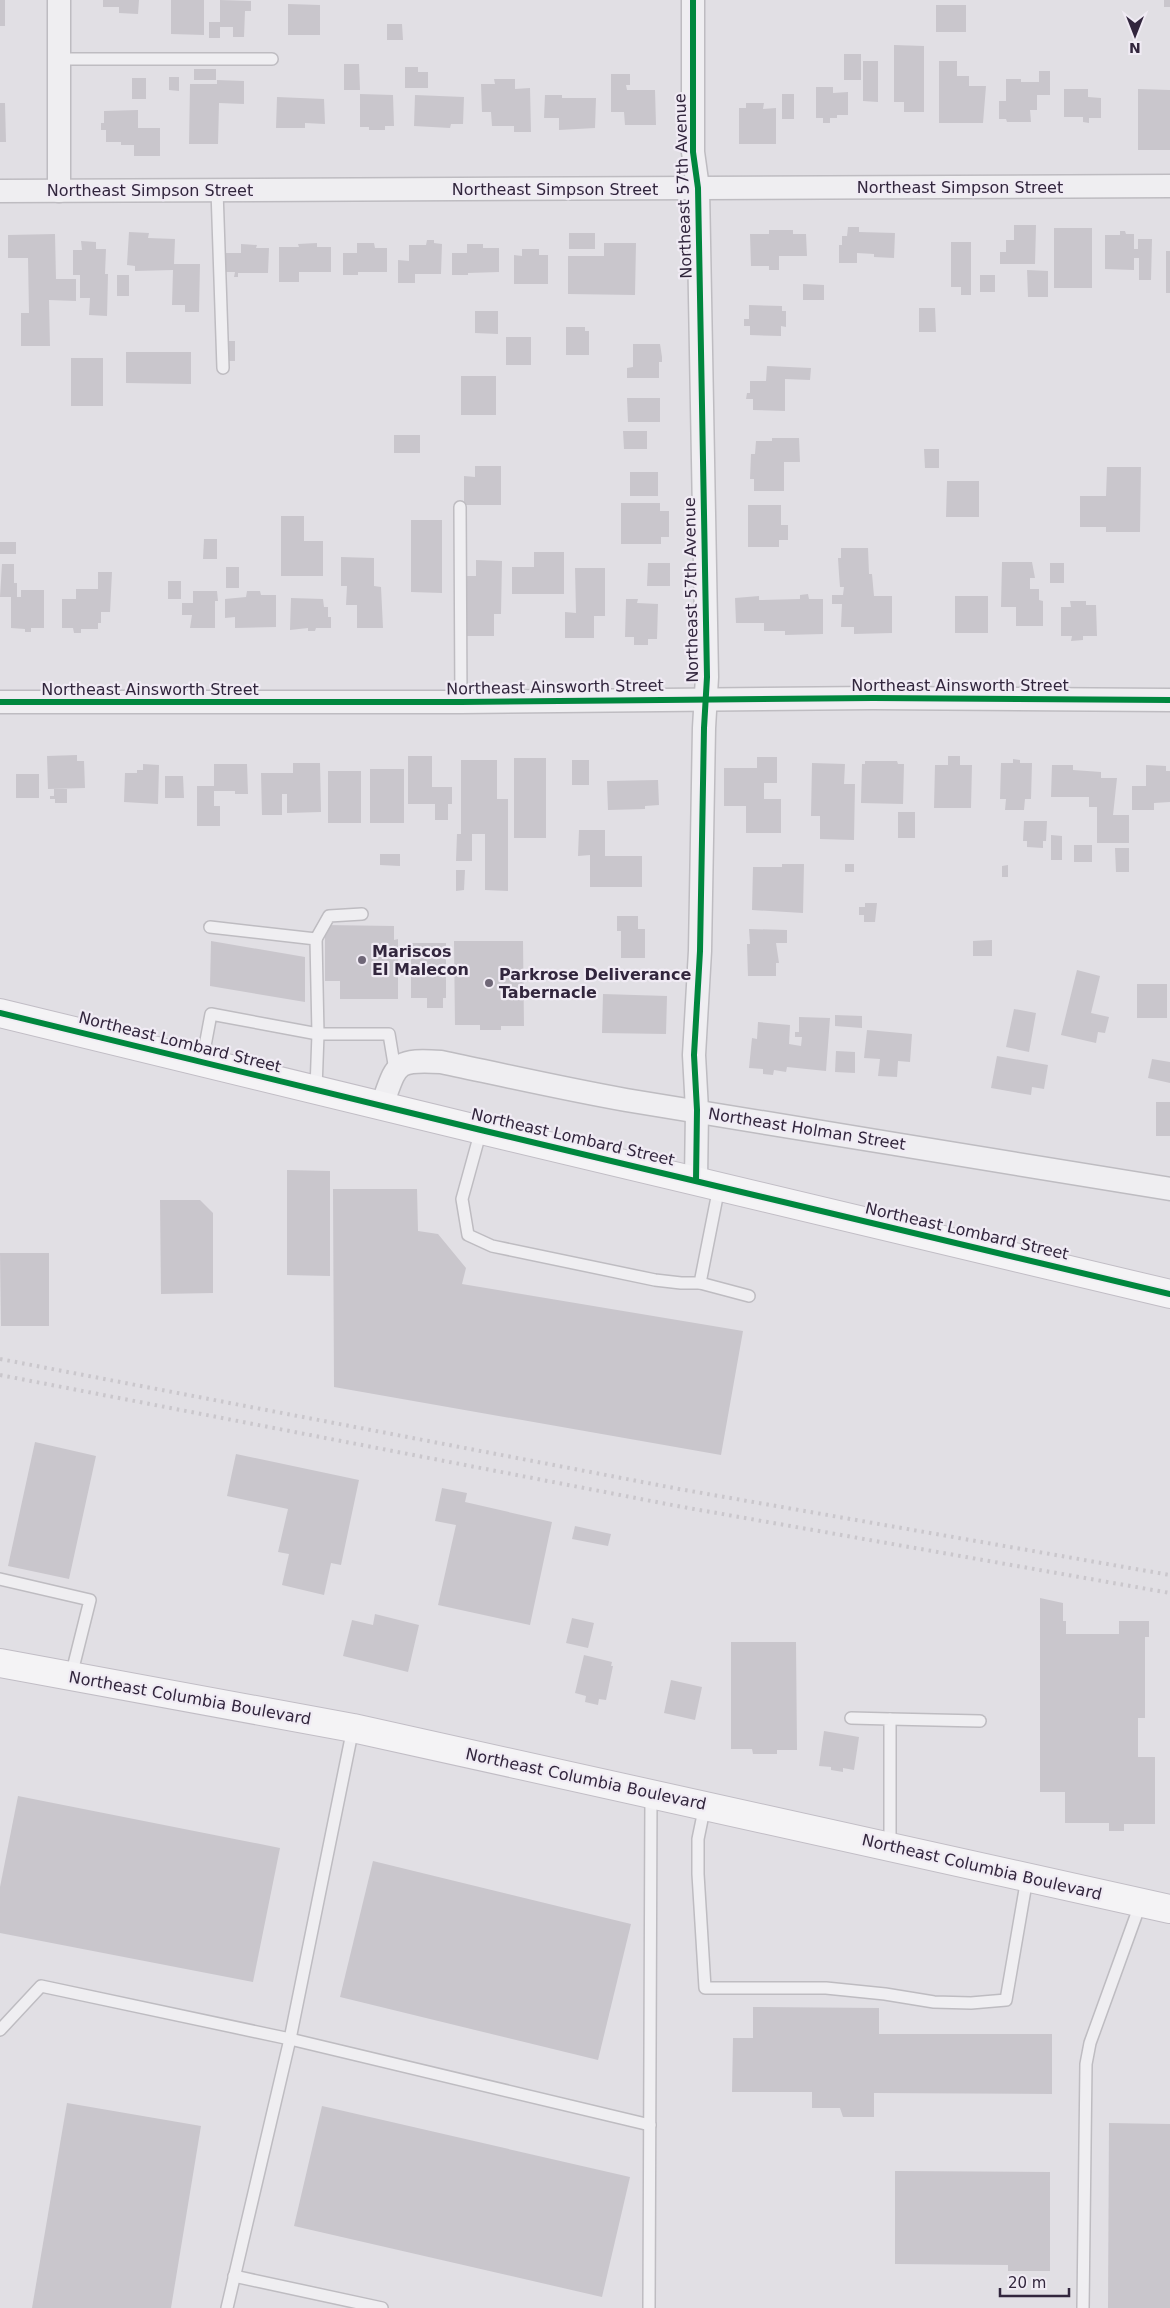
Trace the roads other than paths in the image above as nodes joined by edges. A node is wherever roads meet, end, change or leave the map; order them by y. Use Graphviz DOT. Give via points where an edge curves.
graph roads {
  1 [pos="58,0"];
  2 [pos="693,0"];
  3 [pos="272,59"];
  4 [pos="59,60"];
  5 [pos="1170,186"];
  6 [pos="698,188"];
  7 [pos="217,190"];
  8 [pos="0,191"];
  9 [pos="59,191"];
  10 [pos="223,368"];
  11 [pos="460,507"];
  12 [pos="706,699"];
  13 [pos="1170,700"];
  14 [pos="0,702"];
  15 [pos="462,702"];
  16 [pos="362,914"];
  17 [pos="210,927"];
  18 [pos="316,939"];
  19 [pos="0,1013"];
  20 [pos="318,1034"];
  21 [pos="202,1062"];
  22 [pos="395,1070"];
  23 [pos="316,1089"];
  24 [pos="382,1105"];
  25 [pos="697,1110"];
  26 [pos="481,1130"];
  27 [pos="707,1183"];
  28 [pos="1170,1189"];
  29 [pos="700,1283"];
  30 [pos="1170,1294"];
  31 [pos="748,1296"];
  32 [pos="0,1578"];
  33 [pos="0,1663"];
  34 [pos="70,1677"];
  35 [pos="851,1718"];
  36 [pos="890,1719"];
  37 [pos="980,1721"];
  38 [pos="354,1728"];
  39 [pos="651,1793"];
  40 [pos="705,1805"];
  41 [pos="890,1846"];
  42 [pos="1027,1877"];
  43 [pos="1141,1902"];
  44 [pos="1170,1909"];
  45 [pos="0,2030"];
  46 [pos="290,2039"];
  47 [pos="650,2125"];
  48 [pos="234,2276"];
  49 [pos="227,2308"];
  50 [pos="382,2308"];
  51 [pos="649,2308"];
  52 [pos="1083,2308"];
  1 -- 4 [label="street"];
  2 -- 6 [label="street, Northeast 57th Avenue" via="694,152"];
  3 -- 4 [label="lane"];
  4 -- 9 [label="street"];
  5 -- 6 [label="street, Northeast Simpson Street"];
  6 -- 7 [label="street, Northeast Simpson Street"];
  6 -- 12 [label="street, Northeast 57th Avenue"];
  7 -- 9 [label="street, Northeast Simpson Street"];
  7 -- 10 [label="lane"];
  8 -- 9 [label="street, Northeast Simpson Street"];
  11 -- 15 [label="lane"];
  12 -- 13 [label="street, Northeast Ainsworth Street"];
  12 -- 15 [label="street, Northeast Ainsworth Street"];
  12 -- 25 [label="street, Northeast 57th Avenue" via="694,1055"];
  14 -- 15 [label="street, Northeast Ainsworth Street"];
  16 -- 18 [label="lane" via="329,916"];
  17 -- 18 [label="lane"];
  18 -- 20 [label="lane"];
  19 -- 21 [label="main road, Northeast Lombard Street"];
  20 -- 21 [label="lane" via="211,1014"];
  20 -- 22 [label="lane" via="389,1034"];
  20 -- 23 [label="lane"];
  21 -- 23 [label="main road, Northeast Lombard Street"];
  22 -- 24 [label="street"];
  22 -- 25 [label="street, Northeast Holman Street" via="405,1063 441,1062"];
  23 -- 24 [label="main road, Northeast Lombard Street"];
  24 -- 26 [label="main road, Northeast Lombard Street"];
  25 -- 27 [label="street, Northeast 57th Avenue"];
  25 -- 28 [label="street, Northeast Holman Street"];
  26 -- 27 [label="main road, Northeast Lombard Street"];
  26 -- 29 [label="lane" via="462,1199 468,1235 492,1246 626,1274"];
  27 -- 29 [label="lane"];
  27 -- 30 [label="main road, Northeast Lombard Street"];
  29 -- 31 [label="lane"];
  32 -- 34 [label="lane" via="90,1600"];
  33 -- 34 [label="main road, Northeast Columbia Boulevard"];
  34 -- 38 [label="main road, Northeast Columbia Boulevard"];
  35 -- 36 [label="lane"];
  36 -- 37 [label="lane"];
  36 -- 41 [label="lane"];
  38 -- 39 [label="main road, Northeast Columbia Boulevard"];
  38 -- 46 [label="lane"];
  39 -- 40 [label="main road, Northeast Columbia Boulevard"];
  39 -- 47 [label="lane"];
  40 -- 41 [label="main road, Northeast Columbia Boulevard"];
  40 -- 42 [label="lane" via="698,1842 705,1988 826,1988 934,2002 1006,2000"];
  41 -- 42 [label="main road, Northeast Columbia Boulevard"];
  42 -- 43 [label="main road, Northeast Columbia Boulevard"];
  43 -- 44 [label="main road, Northeast Columbia Boulevard"];
  43 -- 52 [label="lane" via="1090,2043 1086,2064"];
  45 -- 46 [label="lane" via="41,1986"];
  46 -- 47 [label="lane"];
  46 -- 48 [label="lane"];
  47 -- 51 [label="lane"];
  48 -- 49 [label="lane"];
  48 -- 50 [label="lane"];
}
